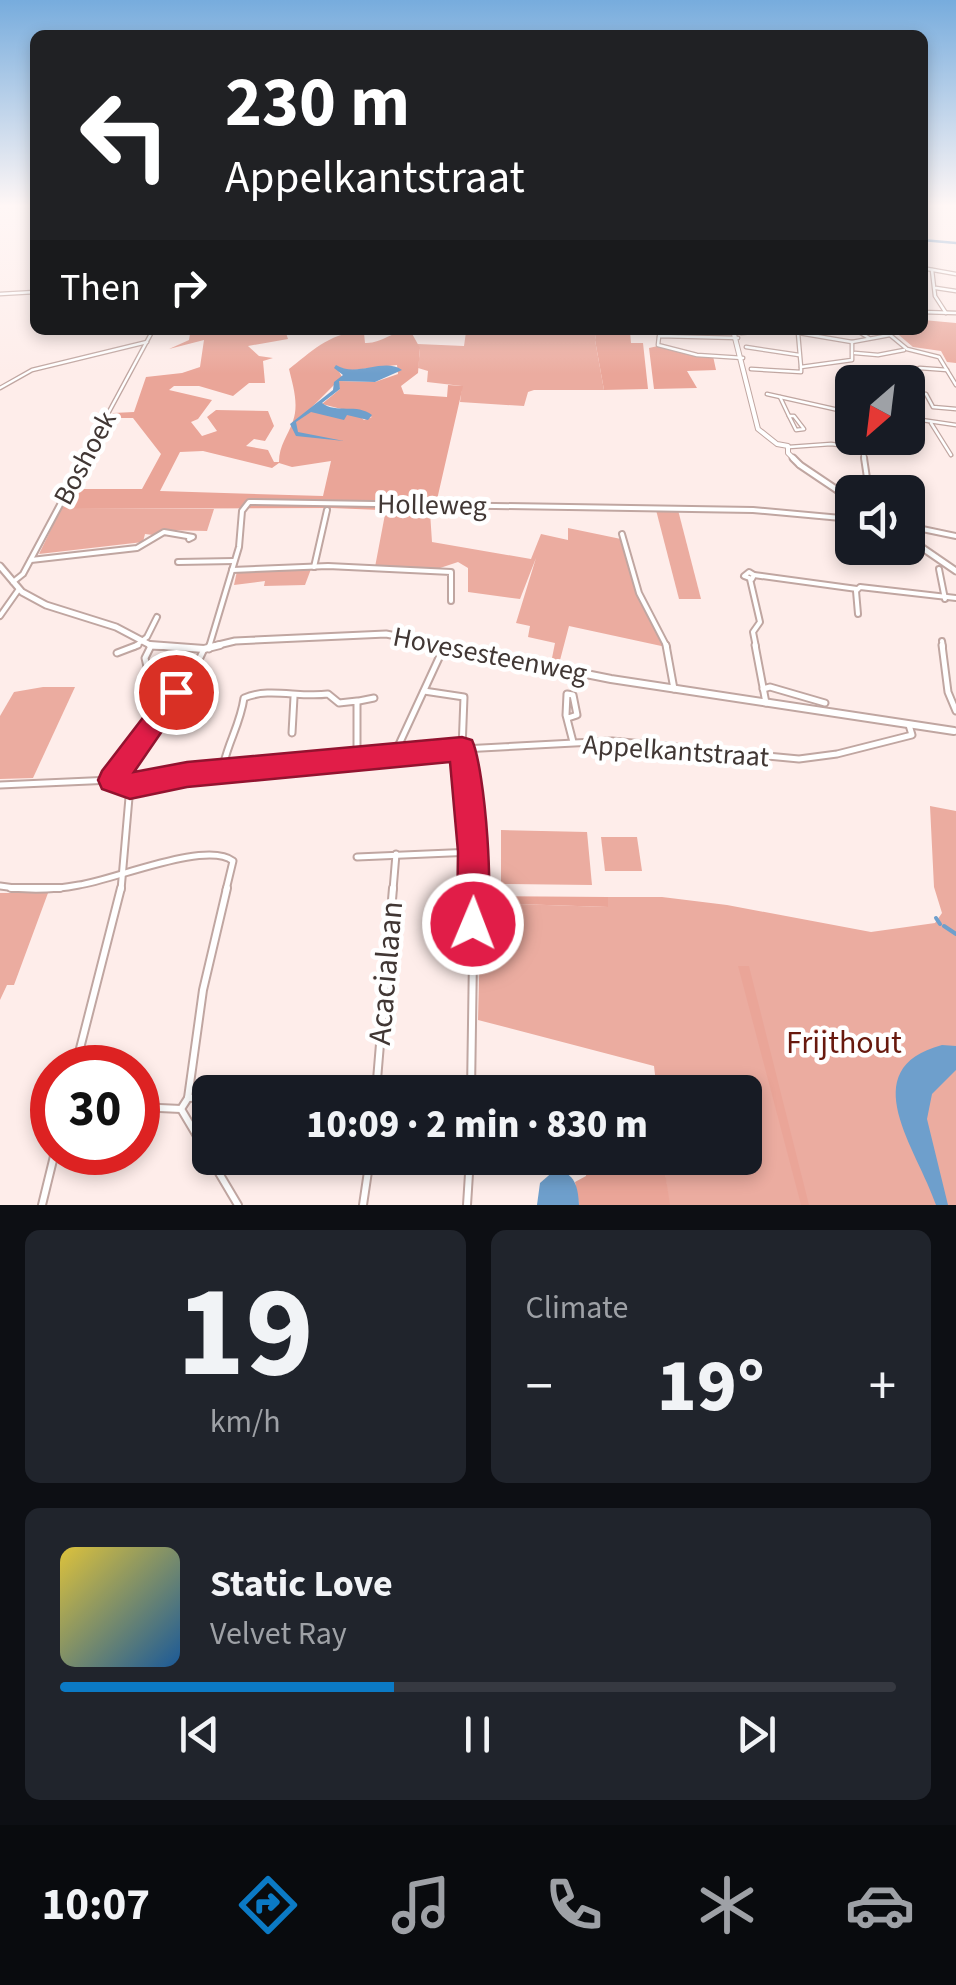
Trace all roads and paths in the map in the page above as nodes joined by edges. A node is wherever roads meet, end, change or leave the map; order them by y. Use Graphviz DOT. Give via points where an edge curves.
graph roads {
  1 [pos="928,269"];
  2 [pos="932,270"];
  3 [pos="956,274"];
  4 [pos="934,288"];
  5 [pos="956,291"];
  6 [pos="30,292"];
  7 [pos="0,294"];
  8 [pos="928,311"];
  9 [pos="945,312"];
  10 [pos="956,312"];
  11 [pos="151,335"];
  12 [pos="747,335"];
  13 [pos="798,335"];
  14 [pos="806,335"];
  15 [pos="864,335"];
  16 [pos="890,335"];
  17 [pos="740,336"];
  18 [pos="822,337"];
  19 [pos="869,338"];
  20 [pos="147,342"];
  21 [pos="852,342"];
  22 [pos="746,347"];
  23 [pos="907,350"];
  24 [pos="854,353"];
  25 [pos="800,354"];
  26 [pos="743,358"];
  27 [pos="801,368"];
  28 [pos="925,368"];
  29 [pos="751,369"];
  30 [pos="947,370"];
  31 [pos="956,384"];
  32 [pos="0,388"];
  33 [pos="767,394"];
  34 [pos="925,394"];
  35 [pos="780,398"];
  36 [pos="956,409"];
  37 [pos="835,410"];
  38 [pos="788,416"];
  39 [pos="925,422"];
  40 [pos="931,423"];
  41 [pos="956,425"];
  42 [pos="835,444"];
  43 [pos="786,449"];
  44 [pos="952,453"];
  45 [pos="835,488"];
  46 [pos="614,509"];
  47 [pos="327,510"];
  48 [pos="835,518"];
  49 [pos="925,530"];
  50 [pos="622,534"];
  51 [pos="956,536"];
  52 [pos="193,537"];
  53 [pos="925,549"];
  54 [pos="31,560"];
  55 [pos="234,561"];
  56 [pos="178,562"];
  57 [pos="0,566"];
  58 [pos="314,567"];
  59 [pos="939,568"];
  60 [pos="258,569"];
  61 [pos="232,570"];
  62 [pos="430,570"];
  63 [pos="956,570"];
  64 [pos="13,582"];
  65 [pos="19,589"];
  66 [pos="857,589"];
  67 [pos="956,598"];
  68 [pos="451,600"];
  69 [pos="945,600"];
  70 [pos="858,614"];
  71 [pos="0,616"];
  72 [pos="158,618"];
  73 [pos="217,620"];
  74 [pos="942,640"];
  75 [pos="144,642"];
  76 [pos="152,646"];
  77 [pos="444,647"];
  78 [pos="206,649"];
  79 [pos="117,653"];
  80 [pos="187,677"];
  81 [pos="674,689"];
  82 [pos="763,690"];
  83 [pos="424,691"];
  84 [pos="294,697"];
  85 [pos="374,698"];
  86 [pos="357,702"];
  87 [pos="766,703"];
  88 [pos="824,704"];
  89 [pos="956,711"];
  90 [pos="568,718"];
  91 [pos="911,725"];
  92 [pos="292,733"];
  93 [pos="956,733"];
  94 [pos="572,742"];
  95 [pos="462,748"];
  96 [pos="394,753"];
  97 [pos="357,756"];
  98 [pos="222,772"];
  99 [pos="112,780"];
  100 [pos="0,785"];
  101 [pos="130,786"];
  102 [pos="473,852"];
  103 [pos="396,854"];
  104 [pos="357,858"];
  105 [pos="233,861"];
  106 [pos="168,864"];
  107 [pos="124,876"];
  108 [pos="0,886"];
  109 [pos="215,940"];
  110 [pos="81,1045"];
  111 [pos="377,1075"];
  112 [pos="471,1075"];
  113 [pos="188,1098"];
  114 [pos="192,1098"];
  115 [pos="160,1108"];
  116 [pos="181,1109"];
  117 [pos="49,1175"];
  118 [pos="367,1175"];
  119 [pos="469,1175"];
  120 [pos="42,1205"];
  121 [pos="238,1205"];
  122 [pos="363,1205"];
  123 [pos="468,1205"];
  1 -- 2 [label="street"];
  2 -- 3 [label="street"];
  2 -- 4 [label="street"];
  4 -- 5 [label="street"];
  4 -- 9 [label="street"];
  6 -- 7 [label="street"];
  8 -- 9 [label="street"];
  9 -- 10 [label="street"];
  11 -- 20 [label="street, Boshoek"];
  12 -- 17 [label="street"];
  13 -- 25 [label="street"];
  14 -- 18 [label="street"];
  15 -- 19 [label="street"];
  16 -- 19 [label="street"];
  16 -- 23 [label="street"];
  17 -- 26 [label="street"];
  17 -- 26 [label="street" via="659,336 658,344"];
  18 -- 21 [label="street"];
  19 -- 21 [label="street"];
  20 -- 32 [label="street" via="32,370"];
  20 -- 54 [label="street, Boshoek"];
  21 -- 24 [label="street"];
  22 -- 25 [label="street"];
  23 -- 24 [label="street"];
  23 -- 30 [label="street" via="936,355"];
  24 -- 27 [label="street" via="852,360"];
  25 -- 27 [label="street"];
  26 -- 43 [label="street" via="758,429"];
  27 -- 29 [label="street"];
  28 -- 30 [label="street"];
  30 -- 31 [label="street"];
  33 -- 35 [label="street"];
  34 -- 36 [label="street" via="933,407"];
  35 -- 37 [label="street"];
  35 -- 38 [label="street"];
  39 -- 40 [label="street"];
  40 -- 41 [label="street"];
  40 -- 44 [label="street"];
  42 -- 43 [label="street"];
  43 -- 45 [label="street"];
  46 -- 48 [label="street"];
  46 -- 55 [label="street, Holleweg" via="250,502 242,511"];
  47 -- 58 [label="street"];
  49 -- 51 [label="street"];
  50 -- 81 [label="street" via="643,602 668,649"];
  52 -- 54 [label="street" via="164,532 137,548"];
  53 -- 63 [label="street"];
  54 -- 64 [label="street, Boshoek"];
  55 -- 56 [label="street"];
  55 -- 61 [label="street"];
  57 -- 64 [label="street"];
  58 -- 60 [label="street"];
  58 -- 62 [label="street"];
  59 -- 69 [label="street"];
  60 -- 61 [label="street"];
  61 -- 73 [label="street"];
  62 -- 68 [label="street" via="453,572"];
  64 -- 65 [label="street"];
  65 -- 71 [label="street"];
  65 -- 75 [label="street"];
  66 -- 69 [label="street"];
  66 -- 70 [label="street"];
  66 -- 82 [label="street" via="752,577"];
  67 -- 69 [label="street"];
  72 -- 75 [label="street"];
  73 -- 78 [label="street"];
  74 -- 89 [label="street"];
  75 -- 76 [label="street"];
  75 -- 79 [label="street"];
  76 -- 78 [label="street, Hovesesteenweg"];
  76 -- 80 [label="street" via="148,672"];
  77 -- 78 [label="street, Hovesesteenweg" via="377,633"];
  77 -- 81 [label="street, Hovesesteenweg"];
  77 -- 83 [label="street"];
  78 -- 80 [label="street"];
  80 -- 99 [label="street"];
  81 -- 87 [label="street, Hovesesteenweg"];
  82 -- 87 [label="street"];
  82 -- 88 [label="street"];
  83 -- 95 [label="street" via="464,697"];
  83 -- 96 [label="street"];
  84 -- 86 [label="street" via="328,694"];
  84 -- 92 [label="street"];
  84 -- 98 [label="street" via="282,691 245,696 239,730 226,741"];
  85 -- 86 [label="street"];
  86 -- 97 [label="street"];
  87 -- 91 [label="street, Hovesesteenweg"];
  90 -- 94 [label="street"];
  91 -- 93 [label="street, Hovesesteenweg"];
  91 -- 94 [label="street, Appelkantstraat" via="912,735 799,759 647,742"];
  94 -- 95 [label="street, Appelkantstraat"];
  95 -- 96 [label="street, Appelkantstraat"];
  95 -- 102 [label="street"];
  96 -- 97 [label="street, Appelkantstraat"];
  97 -- 98 [label="street, Appelkantstraat"];
  98 -- 101 [label="street, Appelkantstraat"];
  99 -- 100 [label="street"];
  99 -- 101 [label="street"];
  101 -- 107 [label="street"];
  102 -- 103 [label="street"];
  102 -- 112 [label="street"];
  103 -- 104 [label="street"];
  103 -- 111 [label="street, Acacialaan"];
  105 -- 106 [label="street" via="214,854"];
  105 -- 109 [label="street"];
  106 -- 107 [label="street"];
  107 -- 108 [label="street" via="28,890"];
  107 -- 110 [label="street"];
  109 -- 113 [label="street"];
  113 -- 114 [label="street"];
  113 -- 116 [label="street"];
  115 -- 116 [label="street"];
  116 -- 121 [label="street"];
  117 -- 120 [label="street"];
  118 -- 122 [label="street"];
  119 -- 123 [label="street"];
}
